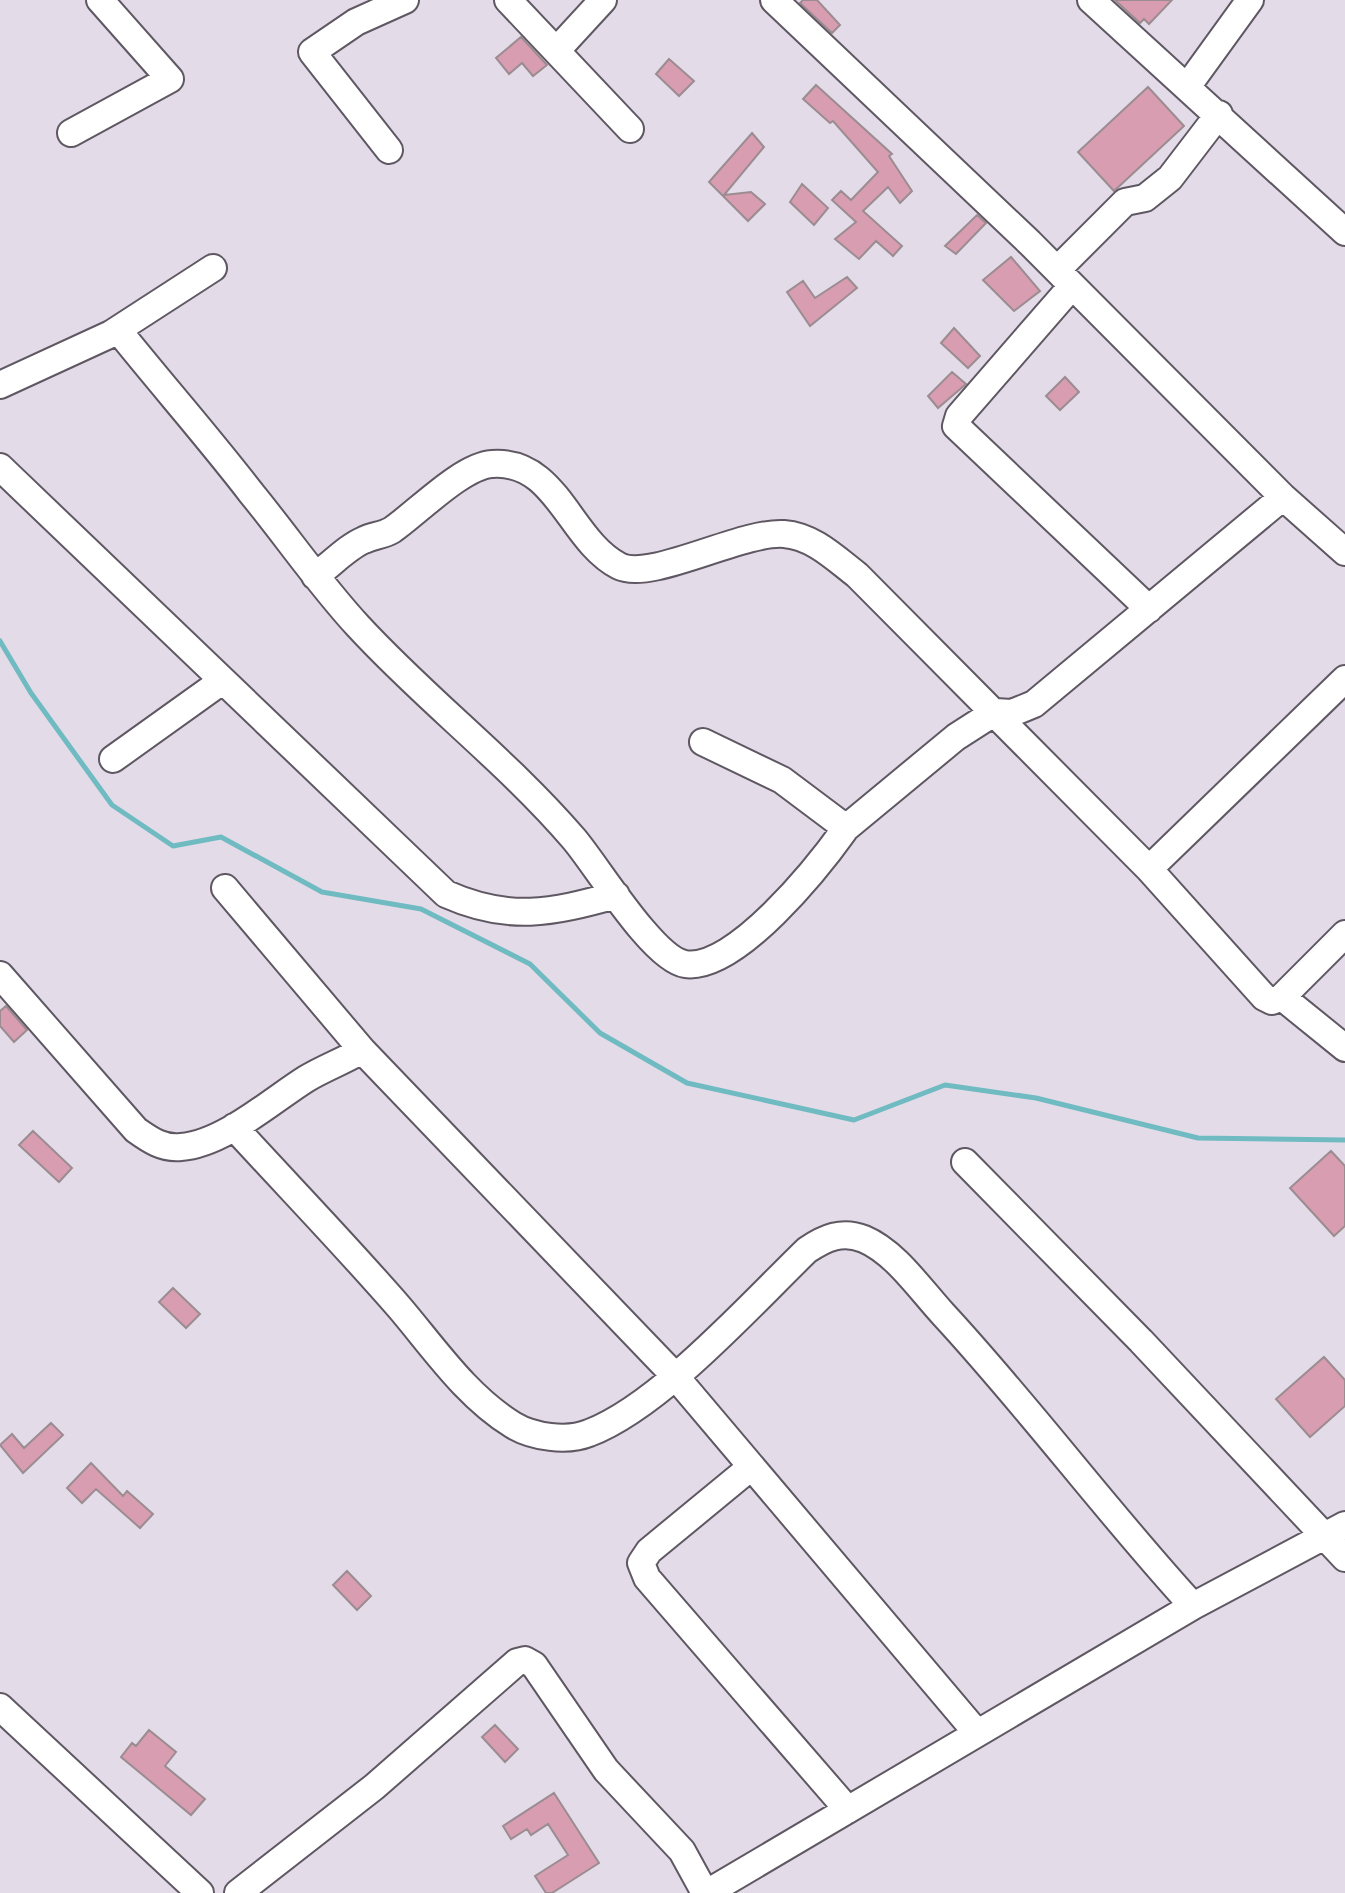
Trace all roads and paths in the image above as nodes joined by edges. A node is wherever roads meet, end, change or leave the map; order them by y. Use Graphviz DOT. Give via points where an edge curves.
graph roads {
  1 [pos="100,0"];
  2 [pos="405,0"];
  3 [pos="508,0"];
  4 [pos="603,0"];
  5 [pos="774,0"];
  6 [pos="1091,0"];
  7 [pos="1250,0"];
  8 [pos="557,50"];
  9 [pos="1187,87"];
  10 [pos="1219,114"];
  11 [pos="630,129"];
  12 [pos="71,133"];
  13 [pos="389,150"];
  14 [pos="1345,232"];
  15 [pos="213,268"];
  16 [pos="1065,278"];
  17 [pos="118,330"];
  18 [pos="0,385"];
  19 [pos="0,467"];
  20 [pos="1283,497"];
  21 [pos="1345,552"];
  22 [pos="315,576"];
  23 [pos="1149,609"];
  24 [pos="1345,679"];
  25 [pos="222,681"];
  26 [pos="995,712"];
  27 [pos="703,742"];
  28 [pos="113,759"];
  29 [pos="846,828"];
  30 [pos="1149,869"];
  31 [pos="225,888"];
  32 [pos="616,895"];
  33 [pos="1345,934"];
  34 [pos="0,975"];
  35 [pos="1282,997"];
  36 [pos="1345,1048"];
  37 [pos="362,1050"];
  38 [pos="234,1127"];
  39 [pos="965,1162"];
  40 [pos="675,1376"];
  41 [pos="751,1467"];
  42 [pos="1335,1530"];
  43 [pos="1345,1558"];
  44 [pos="1193,1606"];
  45 [pos="0,1707"];
  46 [pos="977,1733"];
  47 [pos="848,1810"];
  48 [pos="200,1893"];
  49 [pos="238,1893"];
  50 [pos="706,1893"];
  1 -- 12 [label="street" via="170,79"];
  2 -- 13 [label="street" via="356,22 312,52"];
  3 -- 8 [label="street"];
  4 -- 8 [label="street"];
  5 -- 16 [label="street"];
  6 -- 9 [label="street"];
  7 -- 9 [label="street"];
  8 -- 11 [label="street"];
  9 -- 10 [label="street"];
  10 -- 14 [label="street"];
  10 -- 16 [label="street" via="1170,178 1145,198 1125,202"];
  15 -- 17 [label="street"];
  16 -- 20 [label="street"];
  16 -- 23 [label="street" via="956,426"];
  17 -- 18 [label="street"];
  17 -- 22 [label="street"];
  19 -- 25 [label="street"];
  20 -- 21 [label="street"];
  20 -- 23 [label="street"];
  22 -- 26 [label="street" via="362,541 391,530 470,470 511,464 536,476 594,546 626,568 644,569 772,535 791,535 818,546 857,575"];
  22 -- 32 [label="street" via="392,662 532,793"];
  23 -- 26 [label="street" via="1034,704 1012,713"];
  24 -- 30 [label="street"];
  25 -- 28 [label="street"];
  25 -- 32 [label="street" via="446,894 487,911 521,913"];
  26 -- 29 [label="street" via="956,737"];
  26 -- 30 [label="street"];
  27 -- 29 [label="street" via="782,780"];
  29 -- 32 [label="street" via="744,944 709,963 682,964 672,957"];
  30 -- 35 [label="street" via="1264,997"];
  31 -- 37 [label="street"];
  33 -- 35 [label="street"];
  34 -- 38 [label="street" via="148,1139 185,1147"];
  35 -- 36 [label="street"];
  37 -- 38 [label="street"];
  37 -- 40 [label="street"];
  38 -- 40 [label="street" via="467,1388 514,1426 549,1437 586,1435"];
  39 -- 42 [label="street"];
  40 -- 41 [label="street"];
  40 -- 44 [label="street" via="807,1250 844,1234 863,1239 899,1266 998,1374"];
  41 -- 46 [label="street"];
  41 -- 47 [label="street" via="641,1563 647,1578"];
  42 -- 43 [label="street"];
  42 -- 44 [label="street"];
  44 -- 46 [label="street"];
  45 -- 48 [label="street"];
  46 -- 47 [label="street"];
  47 -- 50 [label="street"];
  49 -- 50 [label="street" via="525,1660 534,1665 606,1770 682,1851"];
}
